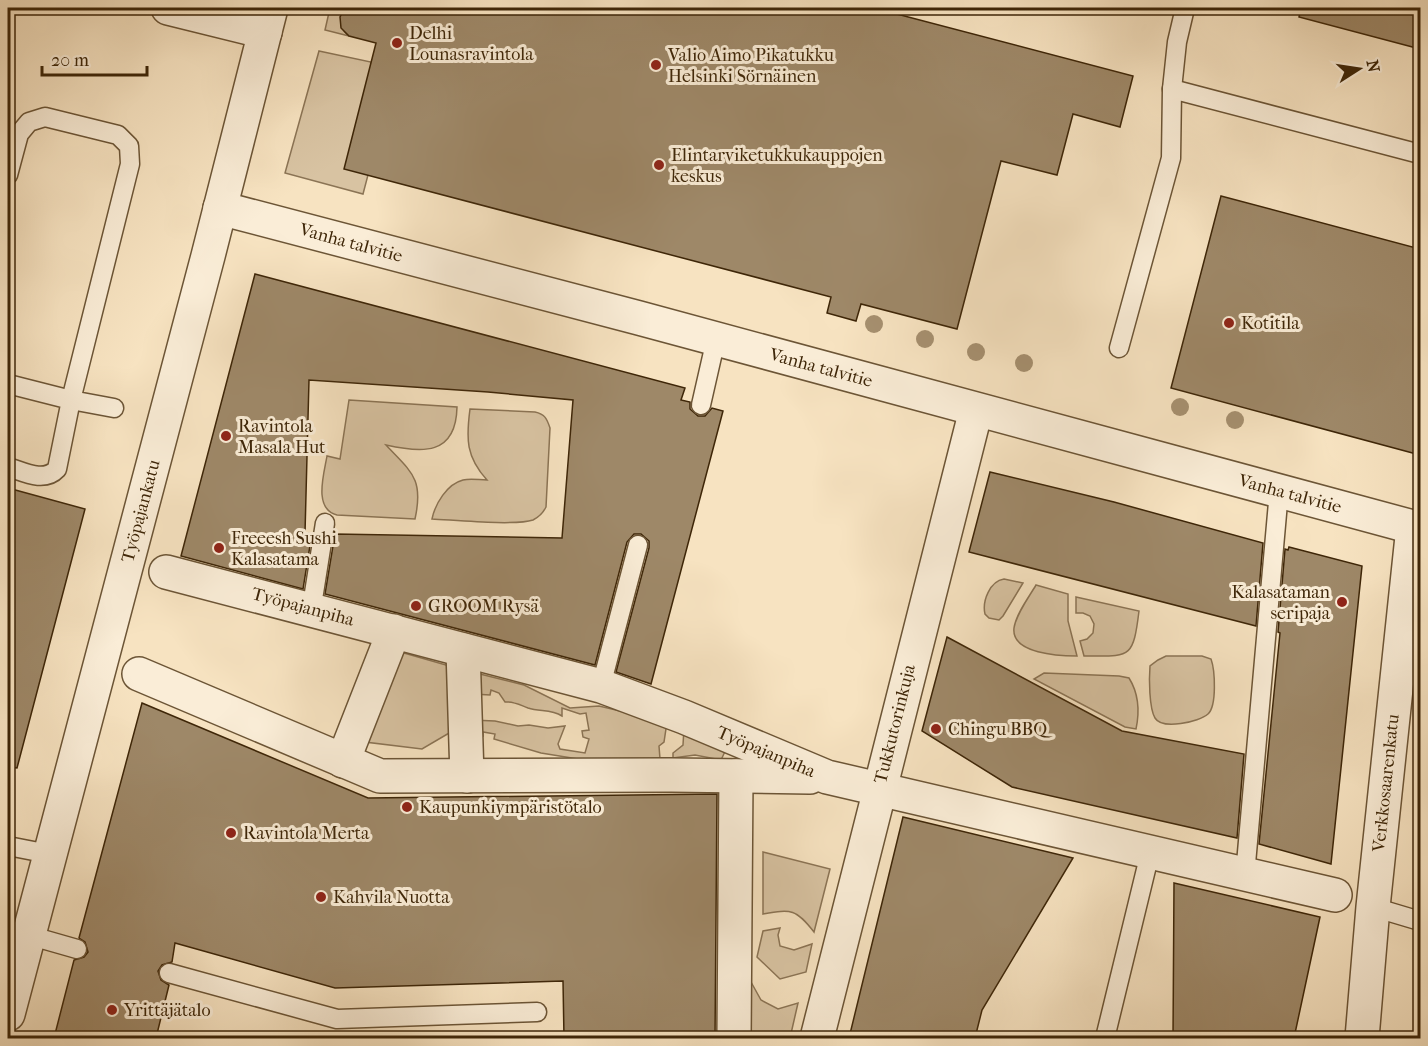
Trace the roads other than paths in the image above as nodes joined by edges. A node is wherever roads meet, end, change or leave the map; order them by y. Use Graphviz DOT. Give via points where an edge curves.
graph roads {
  1 [pos="168,8"];
  2 [pos="1185,8"];
  3 [pos="268,20"];
  4 [pos="1172,89"];
  5 [pos="1420,154"];
  6 [pos="8,175"];
  7 [pos="220,208"];
  8 [pos="716,339"];
  9 [pos="1119,348"];
  10 [pos="8,384"];
  11 [pos="71,400"];
  12 [pos="701,405"];
  13 [pos="114,408"];
  14 [pos="976,410"];
  15 [pos="8,468"];
  16 [pos="1278,491"];
  17 [pos="325,523"];
  18 [pos="1417,528"];
  19 [pos="638,545"];
  20 [pos="128,561"];
  21 [pos="166,572"];
  22 [pos="309,609"];
  23 [pos="394,632"];
  24 [pos="463,650"];
  25 [pos="139,674"];
  26 [pos="601,686"];
  27 [pos="343,761"];
  28 [pos="467,776"];
  29 [pos="736,776"];
  30 [pos="827,777"];
  31 [pos="879,789"];
  32 [pos="8,846"];
  33 [pos="1150,853"];
  34 [pos="50,854"];
  35 [pos="1245,874"];
  36 [pos="1335,895"];
  37 [pos="1373,907"];
  38 [pos="1420,921"];
  39 [pos="28,935"];
  40 [pos="77,948"];
  41 [pos="169,973"];
  42 [pos="537,1012"];
  43 [pos="8,1014"];
  44 [pos="734,1038"];
  45 [pos="817,1038"];
  46 [pos="1105,1038"];
  47 [pos="1362,1038"];
  1 -- 3 [label="street"];
  2 -- 4 [label="lane"];
  3 -- 7 [label="street, Työpajankatu"];
  4 -- 5 [label="lane"];
  4 -- 9 [label="lane" via="1171,158"];
  6 -- 11 [label="lane" via="18,134 29,122 45,117 118,135 129,146 130,164"];
  7 -- 8 [label="street, Vanha talvitie"];
  7 -- 20 [label="street, Työpajankatu"];
  8 -- 12 [label="lane"];
  8 -- 14 [label="street, Vanha talvitie"];
  10 -- 11 [label="lane"];
  11 -- 13 [label="lane"];
  11 -- 15 [label="lane" via="57,469 45,477"];
  14 -- 16 [label="street, Vanha talvitie"];
  14 -- 31 [label="street, Tukkutorinkuja"];
  16 -- 18 [label="street, Vanha talvitie"];
  16 -- 35 [label="lane"];
  17 -- 22 [label="lane"];
  18 -- 37 [label="street, Verkkosaarenkatu"];
  19 -- 26 [label="lane"];
  20 -- 21 [label="lane, Työpajanpiha"];
  20 -- 34 [label="street, Työpajankatu"];
  21 -- 22 [label="street, Työpajanpiha"];
  22 -- 23 [label="street, Työpajanpiha"];
  23 -- 24 [label="street, Työpajanpiha"];
  23 -- 27 [label="street"];
  24 -- 26 [label="street, Työpajanpiha"];
  24 -- 28 [label="street"];
  25 -- 27 [label="street, Työpajanpiha"];
  26 -- 30 [label="street, Työpajanpiha"];
  27 -- 28 [label="street, Työpajanpiha" via="380,776"];
  28 -- 29 [label="street, Työpajanpiha"];
  29 -- 30 [label="street, Työpajanpiha"];
  29 -- 44 [label="street"];
  30 -- 31 [label="street"];
  31 -- 33 [label="street"];
  31 -- 45 [label="street, Tukkutorinkuja"];
  32 -- 34 [label="lane"];
  33 -- 35 [label="street"];
  33 -- 46 [label="lane"];
  34 -- 39 [label="street, Työpajankatu"];
  35 -- 36 [label="street"];
  37 -- 38 [label="lane"];
  37 -- 47 [label="street, Verkkosaarenkatu"];
  39 -- 40 [label="lane"];
  39 -- 43 [label="street, Työpajankatu"];
  41 -- 42 [label="lane" via="337,1019"];
}
